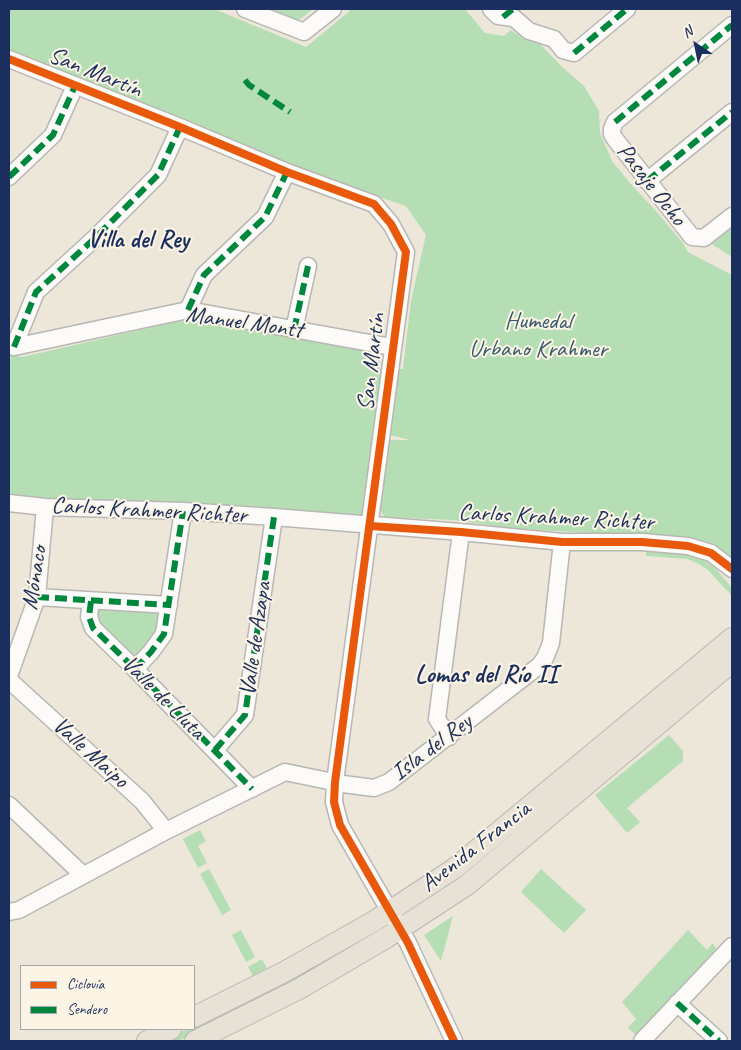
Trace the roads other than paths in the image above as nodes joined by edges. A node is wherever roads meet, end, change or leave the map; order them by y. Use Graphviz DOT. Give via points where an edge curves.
graph roads {
  1 [pos="245,9"];
  2 [pos="333,9"];
  3 [pos="627,9"];
  4 [pos="502,12"];
  5 [pos="732,25"];
  6 [pos="9,59"];
  7 [pos="74,86"];
  8 [pos="732,112"];
  9 [pos="180,127"];
  10 [pos="287,172"];
  11 [pos="9,177"];
  12 [pos="647,181"];
  13 [pos="732,216"];
  14 [pos="308,266"];
  15 [pos="188,310"];
  16 [pos="294,330"];
  17 [pos="11,346"];
  18 [pos="392,347"];
  19 [pos="9,503"];
  20 [pos="45,507"];
  21 [pos="183,511"];
  22 [pos="274,518"];
  23 [pos="370,526"];
  24 [pos="461,532"];
  25 [pos="562,542"];
  26 [pos="732,569"];
  27 [pos="36,597"];
  28 [pos="91,601"];
  29 [pos="168,605"];
  30 [pos="732,638"];
  31 [pos="732,662"];
  32 [pos="135,669"];
  33 [pos="9,678"];
  34 [pos="638,728"];
  35 [pos="449,737"];
  36 [pos="215,750"];
  37 [pos="335,782"];
  38 [pos="252,788"];
  39 [pos="9,805"];
  40 [pos="166,831"];
  41 [pos="83,875"];
  42 [pos="391,911"];
  43 [pos="9,912"];
  44 [pos="401,929"];
  45 [pos="731,951"];
  46 [pos="678,1003"];
  47 [pos="195,1016"];
  48 [pos="169,1030"];
  49 [pos="147,1041"];
  50 [pos="195,1041"];
  51 [pos="454,1041"];
  52 [pos="642,1041"];
  53 [pos="719,1041"];
  1 -- 2 [label="street" via="304,32"];
  3 -- 4 [label="street" via="574,53 563,50 554,39 529,31"];
  5 -- 12 [label="street, Pasaje Ocho" via="615,122 612,134"];
  6 -- 7 [label="street, San Martín"];
  7 -- 9 [label="street, San Martín"];
  7 -- 11 [label="street" via="53,135"];
  8 -- 12 [label="street"];
  9 -- 10 [label="street, San Martín"];
  9 -- 17 [label="street" via="158,175 36,292"];
  10 -- 15 [label="street" via="265,217 204,275"];
  10 -- 18 [label="street, San Martín" via="374,204 391,224 406,252"];
  12 -- 13 [label="street, Pasaje Ocho" via="692,237 704,238"];
  14 -- 16 [label="street"];
  15 -- 16 [label="street, Manuel Montt"];
  15 -- 17 [label="street, Manuel Montt"];
  16 -- 18 [label="street, Manuel Montt"];
  18 -- 23 [label="street, San Martín"];
  19 -- 20 [label="street, Carlos Krahmer Richter"];
  20 -- 21 [label="street, Carlos Krahmer Richter"];
  20 -- 27 [label="street, Mónaco"];
  21 -- 22 [label="street, Carlos Krahmer Richter"];
  21 -- 29 [label="street"];
  22 -- 23 [label="street, Carlos Krahmer Richter"];
  22 -- 36 [label="street, Valle de Azapa" via="245,715"];
  23 -- 24 [label="street, Carlos Krahmer Richter"];
  23 -- 37 [label="street, San Martín"];
  24 -- 25 [label="street, Carlos Krahmer Richter"];
  24 -- 35 [label="street" via="438,719"];
  25 -- 26 [label="street, Carlos Krahmer Richter" via="642,542 688,546 712,553"];
  25 -- 35 [label="street, Isla del Rey" via="552,637 545,658"];
  27 -- 28 [label="street"];
  27 -- 33 [label="street, Mónaco"];
  28 -- 29 [label="street"];
  28 -- 32 [label="street, Valle de Lluta" via="89,617 93,628"];
  29 -- 32 [label="street" via="164,634"];
  30 -- 34 [label="main road, Avenida Francia"];
  31 -- 34 [label="main road, Avenida Francia"];
  32 -- 36 [label="street, Valle de Lluta"];
  33 -- 40 [label="street, Valle Maipo" via="142,801"];
  34 -- 42 [label="main road, Avenida Francia" via="455,868"];
  34 -- 44 [label="main road, Avenida Francia" via="467,885"];
  35 -- 37 [label="street, Isla del Rey" via="389,782 374,788"];
  36 -- 38 [label="street, Valle de Lluta"];
  37 -- 38 [label="street, Isla del Rey" via="284,772"];
  37 -- 42 [label="street, San Martín" via="334,802 340,824"];
  38 -- 40 [label="street, Isla del Rey"];
  39 -- 41 [label="street"];
  40 -- 41 [label="street, Isla del Rey"];
  41 -- 43 [label="street, Isla del Rey" via="19,910"];
  42 -- 44 [label="street, San Martín"];
  42 -- 47 [label="main road, Avenida Francia" via="284,972"];
  44 -- 50 [label="main road, Avenida Francia" via="299,989"];
  44 -- 51 [label="street, San Martín"];
  45 -- 46 [label="street"];
  46 -- 52 [label="street"];
  46 -- 53 [label="street"];
  48 -- 49 [label="main road"];
}
